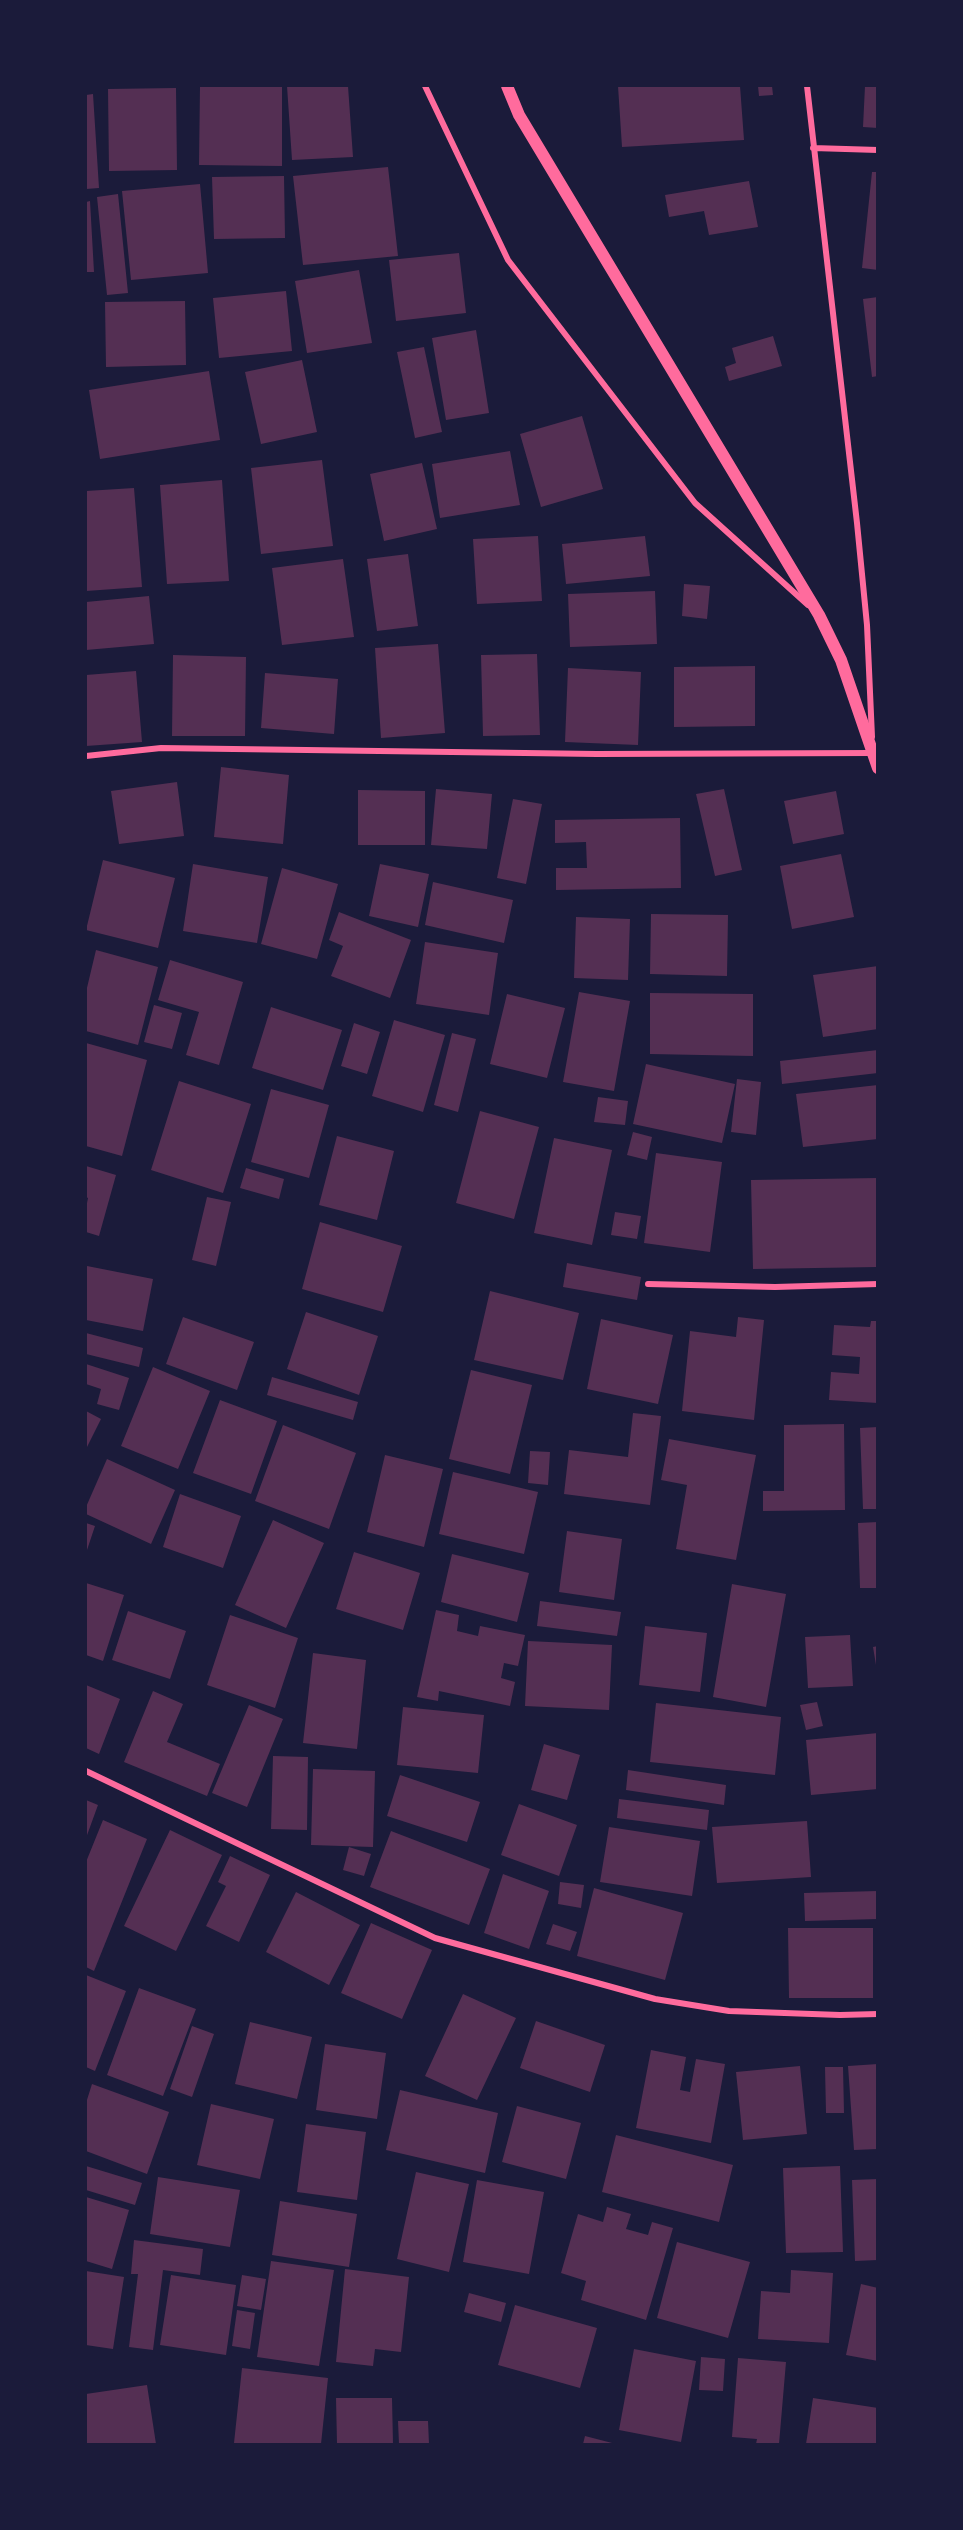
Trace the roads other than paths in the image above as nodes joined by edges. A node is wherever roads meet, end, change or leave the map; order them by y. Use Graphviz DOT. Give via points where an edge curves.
graph roads {
  1 [pos="425,86"];
  2 [pos="507,86"];
  3 [pos="807,86"];
  4 [pos="813,148"];
  5 [pos="878,150"];
  6 [pos="819,615"];
  7 [pos="873,754"];
  8 [pos="86,756"];
  9 [pos="878,768"];
  10 [pos="648,1284"];
  11 [pos="878,1284"];
  12 [pos="86,1771"];
  13 [pos="878,2014"];
  1 -- 6 [label="street" via="508,260 695,503"];
  2 -- 6 [label="main road" via="519,116"];
  3 -- 4 [label="street"];
  4 -- 5 [label="street"];
  4 -- 7 [label="street" via="857,523"];
  6 -- 7 [label="main road" via="841,660"];
  7 -- 8 [label="street" via="161,748"];
  7 -- 9 [label="main road"];
  10 -- 11 [label="street"];
  12 -- 13 [label="street" via="435,1938 655,2000 729,2012"];
}
